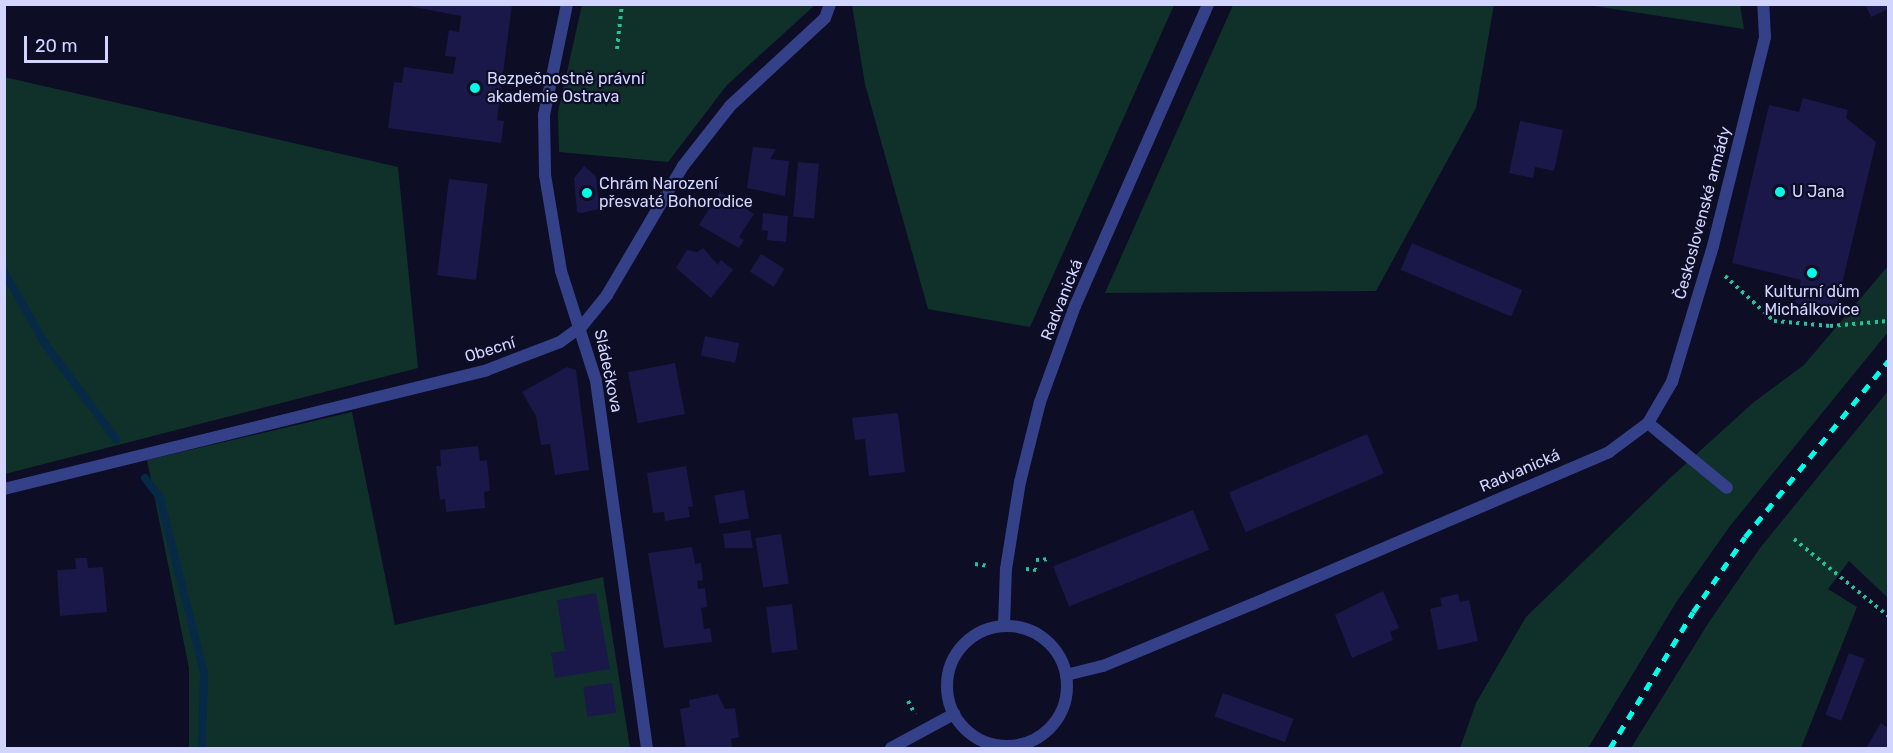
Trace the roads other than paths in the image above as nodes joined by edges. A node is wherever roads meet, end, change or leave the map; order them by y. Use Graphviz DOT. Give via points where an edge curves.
graph roads {
  1 [pos="567,4"];
  2 [pos="830,4"];
  3 [pos="1208,4"];
  4 [pos="1763,4"];
  5 [pos="582,326"];
  6 [pos="1648,423"];
  7 [pos="1726,488"];
  8 [pos="4,489"];
  9 [pos="1004,625"];
  10 [pos="1066,675"];
  11 [pos="954,714"];
  12 [pos="1039,743"];
  13 [pos="647,748"];
  14 [pos="891,748"];
  1 -- 5 [label="street, Sládečkova" via="544,115 545,175 561,271"];
  2 -- 5 [label="street, Obecní" via="825,18 730,106 683,166 623,270"];
  3 -- 9 [label="street, Radvanická" via="1075,306 1040,402 1018,492 1006,569"];
  4 -- 6 [label="street, Československé armády" via="1765,37 1713,246 1672,382"];
  5 -- 8 [label="street, Obecní" via="560,342 487,370"];
  5 -- 13 [label="street, Sládečkova" via="596,381"];
  6 -- 7 [label="street"];
  6 -- 10 [label="street, Radvanická" via="1599,456 1103,666"];
  9 -- 10 [label="street" via="1023,627 1044,637 1058,654"];
  9 -- 11 [label="street" via="983,630 954,655 946,692"];
  10 -- 12 [label="street" via="1061,712"];
  11 -- 12 [label="street" via="973,736 988,743"];
  11 -- 14 [label="street"];
}
